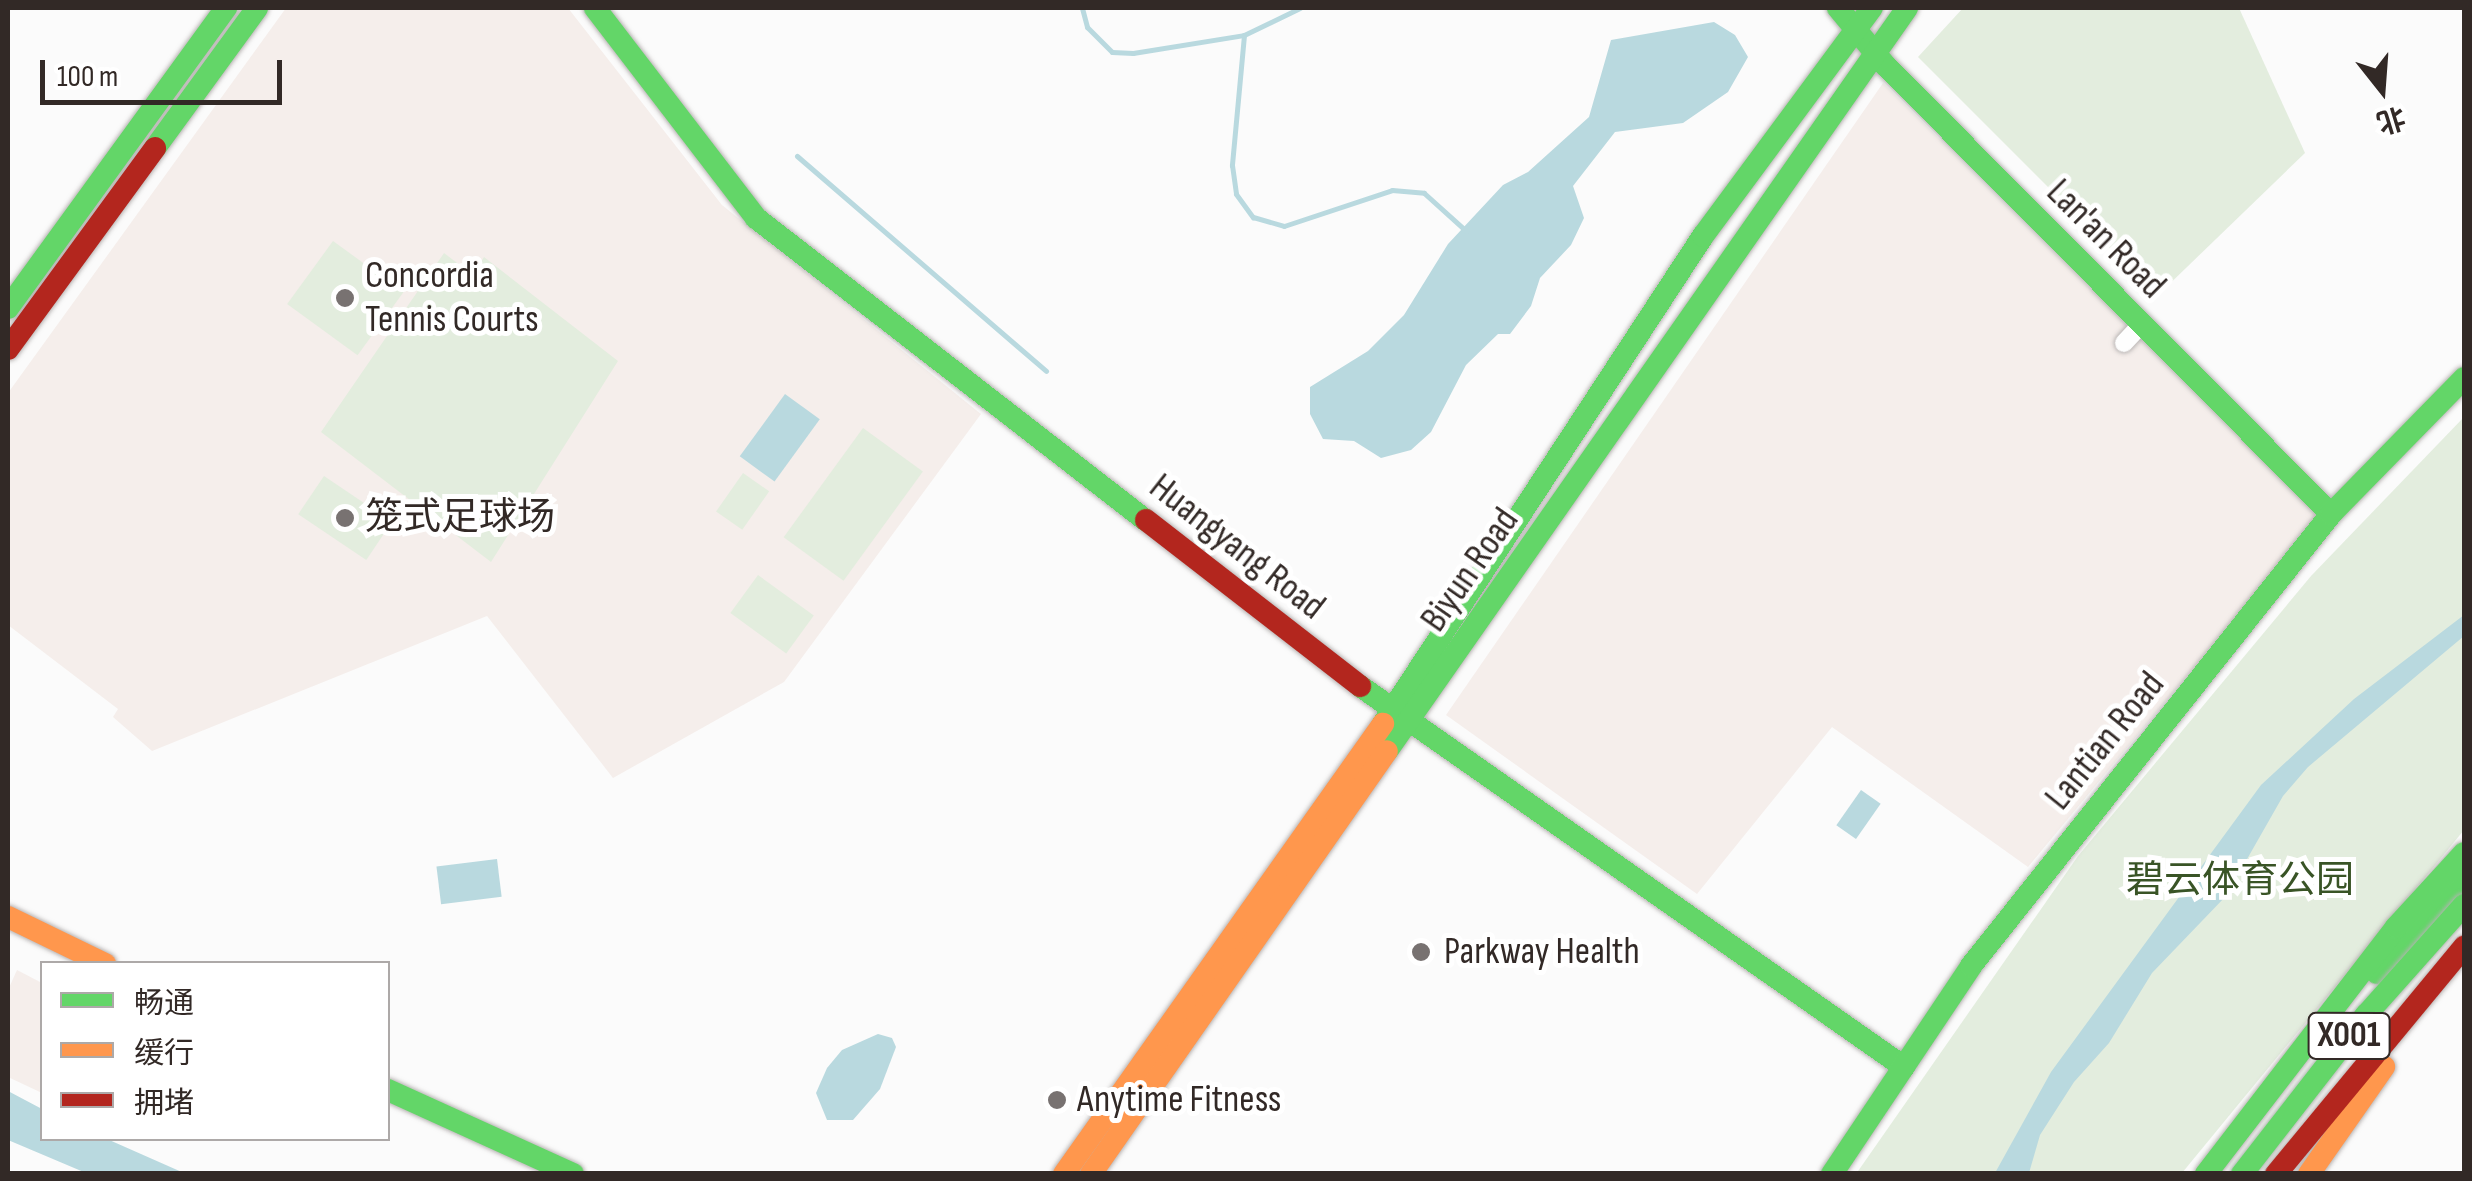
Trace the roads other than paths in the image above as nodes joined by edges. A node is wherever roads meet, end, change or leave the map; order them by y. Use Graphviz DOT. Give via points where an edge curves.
graph roads {
  1 [pos="226,8"];
  2 [pos="257,8"];
  3 [pos="595,8"];
  4 [pos="1838,8"];
  5 [pos="1872,8"];
  6 [pos="1907,8"];
  7 [pos="1854,30"];
  8 [pos="1871,51"];
  9 [pos="8,308"];
  10 [pos="2142,324"];
  11 [pos="2124,344"];
  12 [pos="8,349"];
  13 [pos="2464,378"];
  14 [pos="2331,514"];
  15 [pos="1400,717"];
  16 [pos="2464,853"];
  17 [pos="2464,878"];
  18 [pos="2464,905"];
  19 [pos="8,917"];
  20 [pos="8,936"];
  21 [pos="2463,960"];
  22 [pos="62,961"];
  23 [pos="99,961"];
  24 [pos="2419,1016"];
  25 [pos="1904,1066"];
  26 [pos="390,1091"];
  27 [pos="390,1108"];
  28 [pos="532,1174"];
  29 [pos="573,1174"];
  30 [pos="1064,1174"];
  31 [pos="1090,1174"];
  32 [pos="1832,1174"];
  33 [pos="2206,1174"];
  34 [pos="2223,1174"];
  35 [pos="2242,1174"];
  36 [pos="2276,1174"];
  37 [pos="2292,1174"];
  38 [pos="2310,1174"];
  1 -- 9 [label="main road"];
  2 -- 12 [label="main road"];
  3 -- 15 [label="main road, Huangyang Road" via="756,218"];
  4 -- 7 [label="main road, Lan'an Road"];
  5 -- 7 [label="main road, Biyun Road"];
  6 -- 8 [label="main road, Biyun Road"];
  7 -- 8 [label="main road, Lan'an Road"];
  7 -- 15 [label="main road, Biyun Road" via="1702,236"];
  8 -- 10 [label="main road, Lan'an Road"];
  8 -- 15 [label="main road, Biyun Road"];
  10 -- 11 [label="street"];
  10 -- 14 [label="main road, Lan'an Road"];
  13 -- 14 [label="main road, Lantian Road"];
  14 -- 25 [label="main road, Lantian Road" via="1971,966"];
  15 -- 25 [label="main road, Huangyang Road"];
  15 -- 30 [label="main road, Biyun Road"];
  15 -- 31 [label="main road, Biyun Road"];
  16 -- 33 [label="main road" via="2396,927"];
  17 -- 34 [label="main road, X001" via="2346,1010"];
  18 -- 35 [label="main road, X001, bridge" via="2366,1015"];
  19 -- 23 [label="main road"];
  20 -- 22 [label="main road"];
  21 -- 24 [label="main road, X001"];
  21 -- 36 [label="main road, X001"];
  24 -- 37 [label="main road, X001"];
  24 -- 38 [label="main road"];
  25 -- 32 [label="main road, Lantian Road"];
  26 -- 29 [label="main road"];
  27 -- 28 [label="main road"];
}
